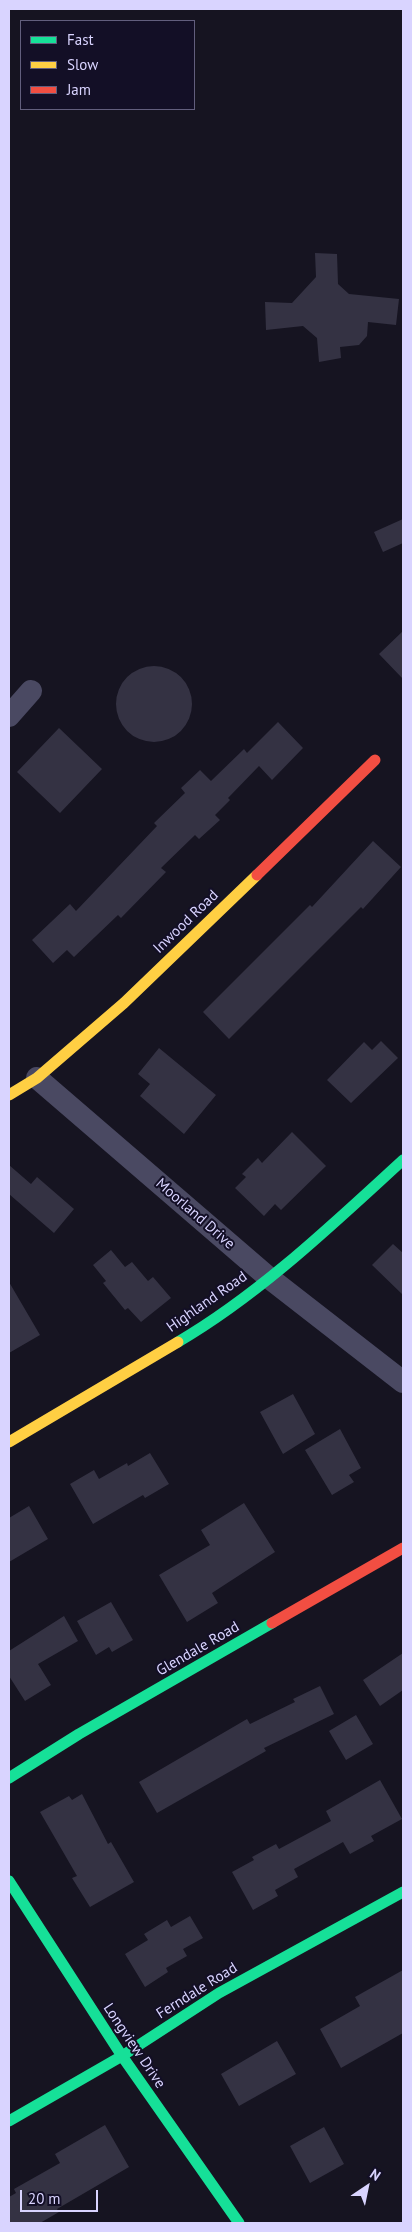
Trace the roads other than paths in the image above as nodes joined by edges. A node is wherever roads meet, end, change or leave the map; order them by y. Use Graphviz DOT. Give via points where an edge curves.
graph roads {
  1 [pos="31,691"];
  2 [pos="9,716"];
  3 [pos="374,760"];
  4 [pos="37,1078"];
  5 [pos="9,1095"];
  6 [pos="403,1160"];
  7 [pos="268,1277"];
  8 [pos="403,1382"];
  9 [pos="9,1442"];
  10 [pos="403,1548"];
  11 [pos="9,1778"];
  12 [pos="9,1882"];
  13 [pos="403,1892"];
  14 [pos="122,2056"];
  15 [pos="9,2121"];
  16 [pos="239,2223"];
  1 -- 2 [label="street"];
  3 -- 4 [label="street, Inwood Road" via="124,1003"];
  4 -- 5 [label="street, Inwood Road"];
  4 -- 7 [label="street, Moorland Drive"];
  6 -- 7 [label="street, Highland Road" via="301,1253"];
  7 -- 8 [label="street, Moorland Drive"];
  7 -- 9 [label="street, Highland Road" via="199,1330"];
  10 -- 11 [label="street, Glendale Road" via="79,1734"];
  12 -- 14 [label="street, Longview Drive"];
  13 -- 14 [label="street, Ferndale Road" via="219,1993"];
  14 -- 15 [label="street, Ferndale Road"];
  14 -- 16 [label="street, Longview Drive"];
}
